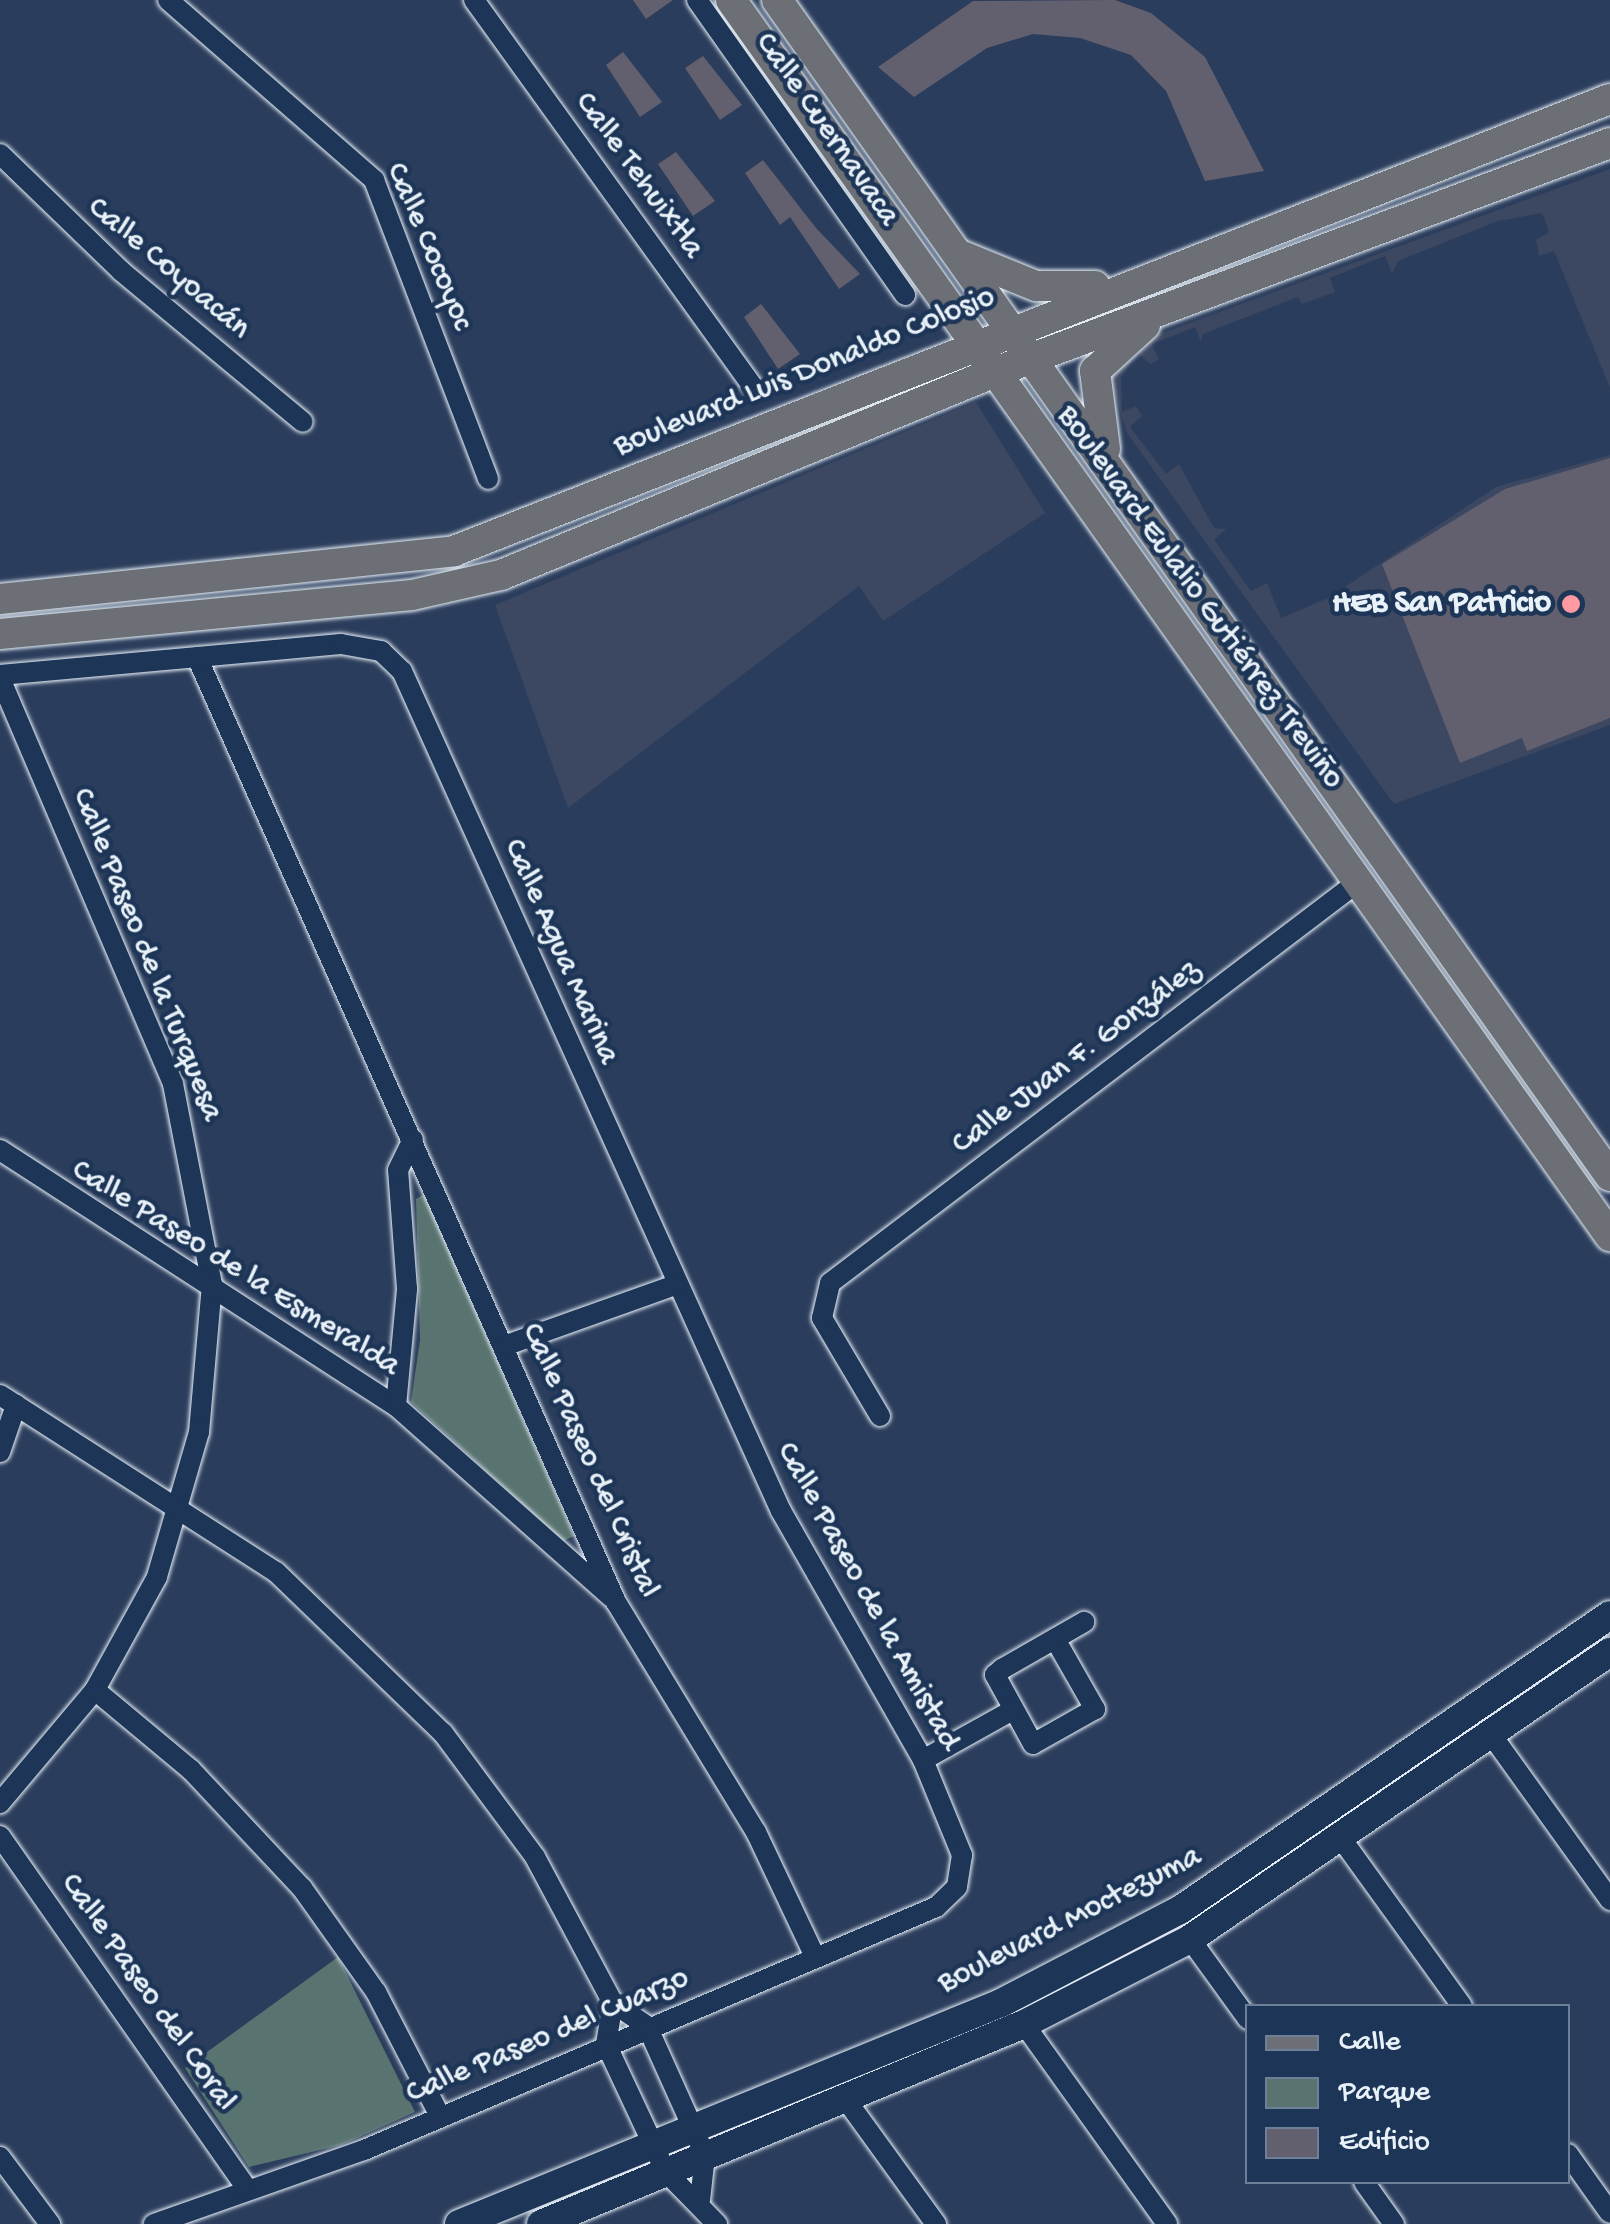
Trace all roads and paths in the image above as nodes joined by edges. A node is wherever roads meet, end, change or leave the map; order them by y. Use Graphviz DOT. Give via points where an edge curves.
graph roads {
  1 [pos="168,0"];
  2 [pos="474,0"];
  3 [pos="697,0"];
  4 [pos="777,0"];
  5 [pos="733,2"];
  6 [pos="1610,99"];
  7 [pos="1610,118"];
  8 [pos="1610,142"];
  9 [pos="0,154"];
  10 [pos="1498,184"];
  11 [pos="957,254"];
  12 [pos="938,287"];
  13 [pos="1118,288"];
  14 [pos="905,294"];
  15 [pos="1186,298"];
  16 [pos="1010,329"];
  17 [pos="976,343"];
  18 [pos="1030,358"];
  19 [pos="915,365"];
  20 [pos="995,372"];
  21 [pos="753,387"];
  22 [pos="303,422"];
  23 [pos="1108,467"];
  24 [pos="488,479"];
  25 [pos="0,598"];
  26 [pos="0,634"];
  27 [pos="1239,647"];
  28 [pos="196,657"];
  29 [pos="0,676"];
  30 [pos="1223,694"];
  31 [pos="1359,881"];
  32 [pos="413,1139"];
  33 [pos="0,1150"];
  34 [pos="1610,1176"];
  35 [pos="1610,1236"];
  36 [pos="212,1284"];
  37 [pos="675,1285"];
  38 [pos="504,1346"];
  39 [pos="8,1400"];
  40 [pos="396,1406"];
  41 [pos="880,1416"];
  42 [pos="0,1452"];
  43 [pos="184,1507"];
  44 [pos="616,1602"];
  45 [pos="1610,1615"];
  46 [pos="1084,1622"];
  47 [pos="1055,1639"];
  48 [pos="1610,1652"];
  49 [pos="96,1690"];
  50 [pos="1011,1712"];
  51 [pos="1493,1737"];
  52 [pos="923,1760"];
  53 [pos="0,1803"];
  54 [pos="0,1836"];
  55 [pos="1343,1842"];
  56 [pos="958,1887"];
  57 [pos="1610,1900"];
  58 [pos="1190,1939"];
  59 [pos="815,1957"];
  60 [pos="613,2003"];
  61 [pos="1461,2004"];
  62 [pos="1245,2015"];
  63 [pos="1024,2024"];
  64 [pos="647,2026"];
  65 [pos="606,2044"];
  66 [pos="844,2097"];
  67 [pos="440,2116"];
  68 [pos="691,2123"];
  69 [pos="650,2139"];
  70 [pos="706,2155"];
  71 [pos="0,2156"];
  72 [pos="1570,2157"];
  73 [pos="666,2172"];
  74 [pos="1365,2184"];
  75 [pos="244,2185"];
  76 [pos="700,2200"];
  77 [pos="1610,2213"];
  78 [pos="50,2224"];
  79 [pos="154,2224"];
  80 [pos="459,2224"];
  81 [pos="541,2224"];
  82 [pos="718,2224"];
  83 [pos="936,2224"];
  84 [pos="1168,2224"];
  85 [pos="1394,2224"];
  1 -- 24 [label="street, Calle Cocoyoc" via="374,180"];
  2 -- 21 [label="street, Calle Tehuixtla"];
  3 -- 14 [label="street, Calle Cuernavaca"];
  4 -- 11 [label="main road, Boulevard Eulalio Gutiérrez Treviño"];
  5 -- 12 [label="main road, Boulevard Eulalio Gutiérrez Treviño"];
  6 -- 13 [label="main road, Boulevard Luis Donaldo Colosio"];
  7 -- 10 [label="main road" via="1499,160"];
  8 -- 10 [label="main road"];
  9 -- 22 [label="street, Calle Coyoacán" via="120,271"];
  10 -- 15 [label="main road"];
  11 -- 13 [label="main road" via="1036,286"];
  11 -- 16 [label="main road, Boulevard Eulalio Gutiérrez Treviño"];
  12 -- 17 [label="main road, Boulevard Eulalio Gutiérrez Treviño"];
  12 -- 19 [label="main road" via="937,336"];
  13 -- 16 [label="main road, Boulevard Luis Donaldo Colosio"];
  15 -- 18 [label="main road"];
  15 -- 23 [label="main road" via="1120,342 1095,371"];
  16 -- 17 [label="main road, Boulevard Luis Donaldo Colosio"];
  16 -- 18 [label="main road, Boulevard Eulalio Gutiérrez Treviño"];
  17 -- 19 [label="main road, Boulevard Luis Donaldo Colosio"];
  17 -- 20 [label="main road, Boulevard Eulalio Gutiérrez Treviño"];
  18 -- 20 [label="main road"];
  18 -- 23 [label="main road, Boulevard Eulalio Gutiérrez Treviño"];
  19 -- 25 [label="main road, Boulevard Luis Donaldo Colosio" via="454,551"];
  20 -- 26 [label="main road" via="458,588"];
  20 -- 30 [label="main road, Boulevard Eulalio Gutiérrez Treviño"];
  23 -- 27 [label="main road, Boulevard Eulalio Gutiérrez Treviño"];
  27 -- 30 [label="main road"];
  27 -- 34 [label="main road, Boulevard Eulalio Gutiérrez Treviño"];
  28 -- 29 [label="street"];
  28 -- 32 [label="street, Calle Paseo del Cristal"];
  28 -- 37 [label="street, Calle Agua Marina" via="341,644 380,651 402,672"];
  29 -- 36 [label="street, Calle Paseo de la Turquesa" via="173,1084"];
  30 -- 31 [label="main road, Boulevard Eulalio Gutiérrez Treviño"];
  31 -- 35 [label="main road, Boulevard Eulalio Gutiérrez Treviño"];
  31 -- 41 [label="street, Calle Juan F. González" via="830,1282 822,1318"];
  32 -- 38 [label="street, Calle Paseo del Cristal"];
  32 -- 40 [label="street" via="398,1170 407,1289"];
  33 -- 36 [label="street, Calle Paseo de la Esmeralda" via="66,1200"];
  36 -- 40 [label="street, Calle Paseo de la Esmeralda"];
  36 -- 43 [label="street, Calle Paseo de la Turquesa"];
  37 -- 38 [label="street"];
  37 -- 52 [label="street, Calle Paseo de la Amistad" via="812,1572"];
  38 -- 44 [label="street, Calle Paseo del Cristal"];
  39 -- 42 [label="street"];
  39 -- 43 [label="street"];
  40 -- 44 [label="street, Calle Paseo de la Esmeralda"];
  43 -- 49 [label="street, Calle Paseo de la Turquesa"];
  43 -- 60 [label="street" via="315,1605 443,1732 535,1857"];
  44 -- 59 [label="street, Calle Paseo del Cristal" via="756,1832"];
  45 -- 68 [label="main road, Boulevard Moctezuma" via="1180,1910 1001,2003"];
  46 -- 47 [label="street"];
  47 -- 50 [label="street" via="998,1672"];
  47 -- 50 [label="street" via="1095,1709 1037,1744"];
  48 -- 51 [label="main road, Boulevard Moctezuma"];
  49 -- 53 [label="street, Calle Paseo de la Turquesa"];
  49 -- 67 [label="street" via="190,1770 302,1888 376,1992"];
  50 -- 52 [label="street"];
  51 -- 55 [label="main road, Boulevard Moctezuma"];
  51 -- 57 [label="street"];
  52 -- 56 [label="street, Calle Paseo de la Amistad" via="957,1836"];
  54 -- 75 [label="street, Calle Paseo del Coral"];
  55 -- 58 [label="main road, Boulevard Moctezuma"];
  55 -- 61 [label="street"];
  56 -- 59 [label="street, Calle Paseo del Cuarzo" via="936,1907"];
  58 -- 62 [label="street"];
  58 -- 63 [label="main road, Boulevard Moctezuma"];
  59 -- 64 [label="street, Calle Paseo del Cuarzo"];
  60 -- 64 [label="street"];
  60 -- 65 [label="street"];
  63 -- 66 [label="main road, Boulevard Moctezuma"];
  63 -- 84 [label="street"];
  64 -- 65 [label="street, Calle Paseo del Cuarzo"];
  64 -- 68 [label="street"];
  65 -- 67 [label="street, Calle Paseo del Cuarzo"];
  65 -- 69 [label="street"];
  66 -- 70 [label="main road, Boulevard Moctezuma"];
  66 -- 83 [label="street"];
  67 -- 75 [label="street, Calle Paseo del Cuarzo" via="364,2150"];
  68 -- 69 [label="main road, Boulevard Moctezuma"];
  68 -- 70 [label="street"];
  69 -- 73 [label="street"];
  69 -- 80 [label="main road, Boulevard Moctezuma"];
  70 -- 73 [label="main road, Boulevard Moctezuma"];
  70 -- 76 [label="street"];
  71 -- 78 [label="street"];
  72 -- 77 [label="street"];
  73 -- 76 [label="street"];
  73 -- 81 [label="main road, Boulevard Moctezuma"];
  74 -- 85 [label="street"];
  75 -- 79 [label="street, Calle Paseo del Cuarzo"];
  76 -- 82 [label="street"];
}
